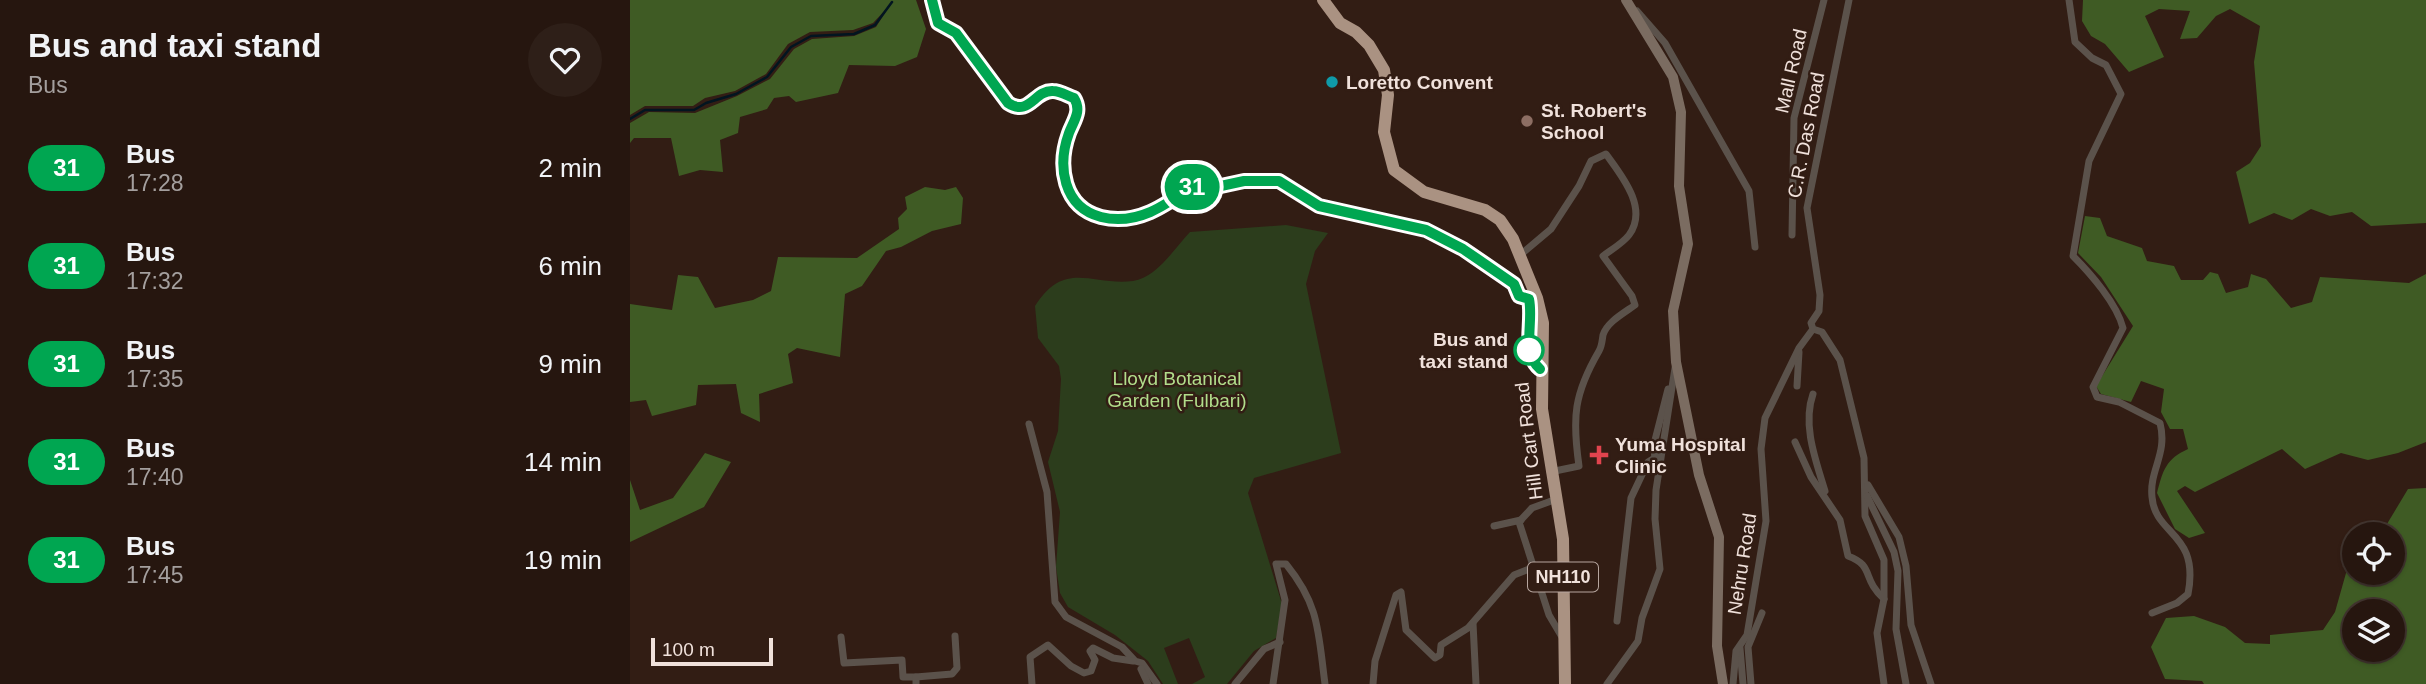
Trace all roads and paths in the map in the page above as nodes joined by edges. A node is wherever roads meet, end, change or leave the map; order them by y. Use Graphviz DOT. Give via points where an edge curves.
graph roads {
  1 [pos="932,0"];
  2 [pos="1626,0"];
  3 [pos="1824,0"];
  4 [pos="1849,0"];
  5 [pos="2069,0"];
  6 [pos="1325,2"];
  7 [pos="1792,234"];
  8 [pos="1755,247"];
  9 [pos="1519,256"];
  10 [pos="1813,329"];
  11 [pos="1799,348"];
  12 [pos="1676,362"];
  13 [pos="1540,369"];
  14 [pos="1797,386"];
  15 [pos="1812,394"];
  16 [pos="1029,424"];
  17 [pos="1795,442"];
  18 [pos="1653,459"];
  19 [pos="1550,472"];
  20 [pos="1864,478"];
  21 [pos="1658,481"];
  22 [pos="1866,494"];
  23 [pos="1827,499"];
  24 [pos="1554,500"];
  25 [pos="1521,520"];
  26 [pos="1494,526"];
  27 [pos="1532,568"];
  28 [pos="1884,599"];
  29 [pos="1762,613"];
  30 [pos="2152,613"];
  31 [pos="1617,621"];
  32 [pos="1473,622"];
  33 [pos="955,636"];
  34 [pos="841,637"];
  35 [pos="1563,638"];
  36 [pos="1280,642"];
  37 [pos="1740,648"];
  38 [pos="1135,661"];
  39 [pos="916,681"];
  40 [pos="1568,681"];
  41 [pos="1032,684"];
  42 [pos="1148,684"];
  43 [pos="1157,684"];
  44 [pos="1235,684"];
  45 [pos="1273,684"];
  46 [pos="1325,684"];
  47 [pos="1373,684"];
  48 [pos="1476,684"];
  49 [pos="1607,684"];
  50 [pos="1723,684"];
  51 [pos="1733,684"];
  52 [pos="1744,684"];
  53 [pos="1751,684"];
  54 [pos="1884,684"];
  55 [pos="1906,684"];
  56 [pos="1931,684"];
  1 -- 13 [label="street" via="938,23 956,33 1008,103 1026,107 1044,92 1053,91 1074,98 1078,111 1065,156 1066,190 1075,204 1093,215 1150,215 1194,185 1207,189 1244,181 1279,181 1319,206 1426,230 1463,249 1514,284 1519,296 1529,299 1529,353"];
  2 -- 8 [label="street" via="1665,43 1749,191"];
  2 -- 12 [label="main road" via="1673,77 1681,112 1679,186 1688,244 1673,311"];
  3 -- 7 [label="street, Mall Road" via="1794,118"];
  4 -- 10 [label="street, C.R. Das Road" via="1807,208 1820,295"];
  5 -- 30 [label="street" via="2075,41 2106,65 2121,94 2089,161 2073,257 2099,284 2123,328 2093,387 2097,397 2119,402 2160,423 2164,441 2152,498 2159,517 2185,547 2190,562 2188,594"];
  6 -- 9 [label="highway, Hill Cart Road / NH110" via="1340,23 1369,46 1384,69 1388,95 1384,132 1394,170 1424,192 1493,214 1510,233"];
  9 -- 13 [label="highway, Hill Cart Road / NH110" via="1541,314"];
  9 -- 19 [label="street" via="1551,229 1591,161 1606,154 1630,189 1636,214 1630,234 1603,256 1635,305 1604,332 1576,399 1578,466"];
  10 -- 11 [label="street, Nehru Road"];
  10 -- 20 [label="street" via="1822,332 1840,360 1864,458"];
  11 -- 14 [label="street"];
  11 -- 37 [label="street, Nehru Road" via="1765,418 1761,449 1766,521 1747,635"];
  12 -- 18 [label="street"];
  12 -- 21 [label="street"];
  12 -- 50 [label="main road" via="1699,475 1719,537 1717,646"];
  13 -- 19 [label="highway, Hill Cart Road / NH110"];
  15 -- 23 [label="street" via="1808,408 1812,447"];
  16 -- 38 [label="street" via="1046,492 1055,602 1066,617 1122,648"];
  17 -- 23 [label="street"];
  18 -- 21 [label="street"];
  18 -- 31 [label="street" via="1631,498"];
  19 -- 24 [label="highway, Hill Cart Road / NH110"];
  20 -- 22 [label="street"];
  20 -- 56 [label="street" via="1903,548 1911,625"];
  21 -- 49 [label="street" via="1655,519 1660,569 1638,641"];
  22 -- 28 [label="street" via="1865,516 1884,560"];
  22 -- 55 [label="street" via="1894,552 1898,571 1896,629"];
  23 -- 28 [label="street" via="1840,520 1848,556 1861,559 1871,587"];
  24 -- 25 [label="street" via="1532,509"];
  24 -- 35 [label="highway, Hill Cart Road / NH110" via="1563,539"];
  25 -- 26 [label="street"];
  25 -- 27 [label="street"];
  27 -- 32 [label="street" via="1514,575"];
  27 -- 35 [label="street" via="1552,624"];
  28 -- 54 [label="street" via="1877,633"];
  29 -- 53 [label="street" via="1748,647"];
  32 -- 47 [label="street" via="1441,645 1435,658 1406,630 1401,592 1396,595"];
  32 -- 48 [label="street"];
  33 -- 39 [label="street" via="957,668 952,674"];
  34 -- 39 [label="street" via="844,663 902,660 903,677"];
  35 -- 40 [label="highway, Hill Cart Road / NH110"];
  36 -- 44 [label="street" via="1264,649"];
  36 -- 45 [label="street"];
  36 -- 46 [label="street" via="1285,600 1276,564 1286,564 1317,616"];
  37 -- 51 [label="street, Nehru Road"];
  37 -- 52 [label="street"];
  38 -- 41 [label="street" via="1113,658 1093,648 1095,660 1091,671 1084,673 1048,645 1030,657"];
  38 -- 42 [label="street"];
  38 -- 43 [label="street" via="1142,663"];
}
